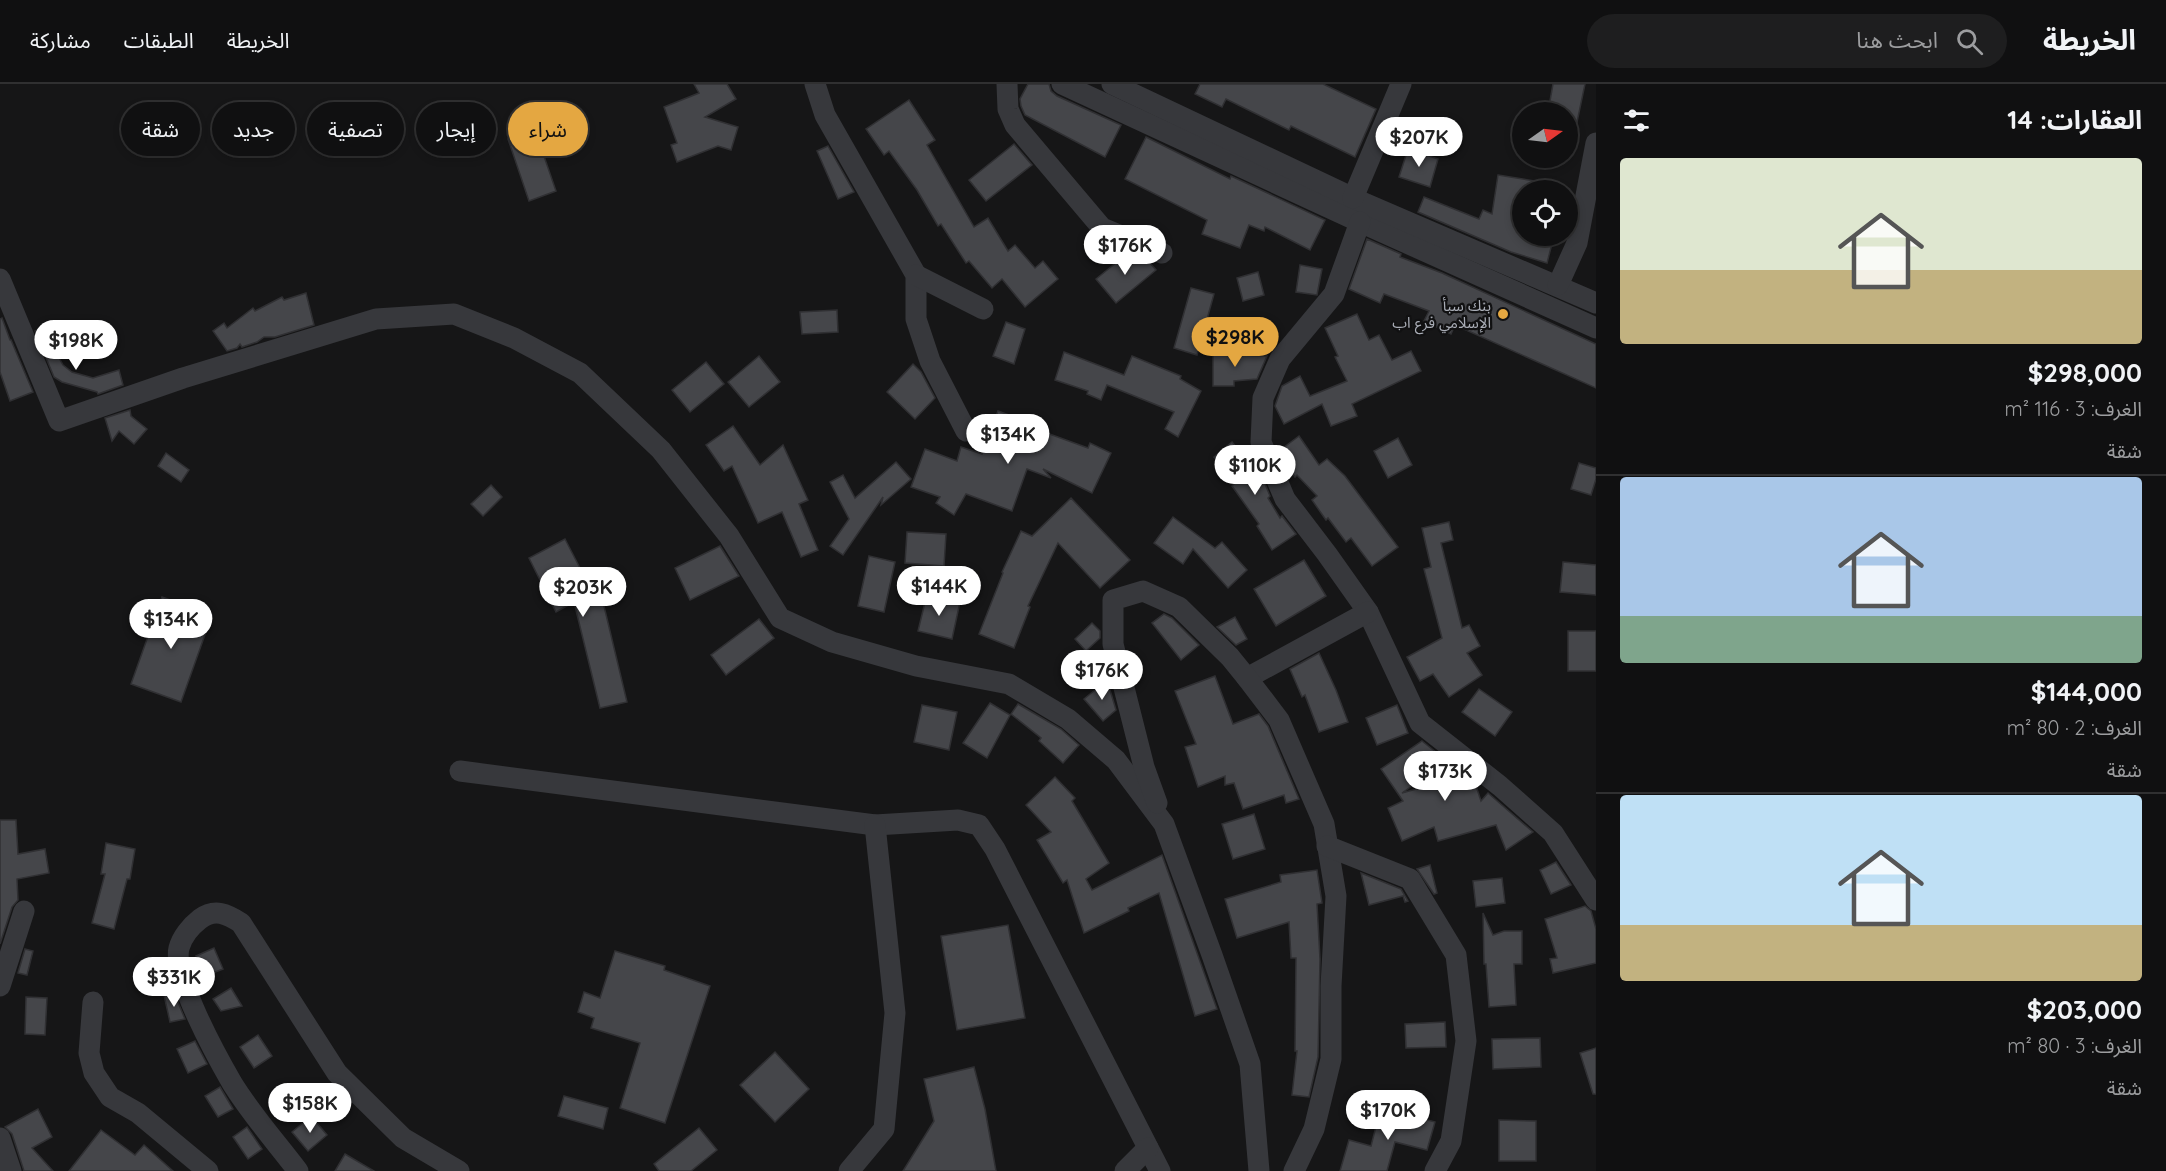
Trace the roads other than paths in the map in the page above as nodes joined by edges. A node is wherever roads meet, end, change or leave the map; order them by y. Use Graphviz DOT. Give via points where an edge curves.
graph roads {
  1 [pos="815,84"];
  2 [pos="1007,84"];
  3 [pos="1062,84"];
  4 [pos="1112,84"];
  5 [pos="1401,84"];
  6 [pos="1596,143"];
  7 [pos="1353,198"];
  8 [pos="1360,222"];
  9 [pos="1162,252"];
  10 [pos="916,275"];
  11 [pos="0,279"];
  12 [pos="1558,285"];
  13 [pos="1596,303"];
  14 [pos="983,309"];
  15 [pos="1596,328"];
  16 [pos="966,431"];
  17 [pos="1368,612"];
  18 [pos="1247,678"];
  19 [pos="459,771"];
  20 [pos="1164,824"];
  21 [pos="875,825"];
  22 [pos="1327,846"];
  23 [pos="1596,900"];
  24 [pos="24,911"];
  25 [pos="0,986"];
  26 [pos="93,1002"];
  27 [pos="0,1138"];
  28 [pos="1148,1148"];
  29 [pos="11,1171"];
  30 [pos="208,1171"];
  31 [pos="298,1171"];
  32 [pos="459,1171"];
  33 [pos="849,1171"];
  34 [pos="1125,1171"];
  35 [pos="1160,1171"];
  36 [pos="1259,1171"];
  37 [pos="1294,1171"];
  38 [pos="1435,1171"];
  1 -- 10 [label="street" via="825,115"];
  2 -- 9 [label="street" via="1008,109 1015,125 1102,228"];
  3 -- 8 [label="street"];
  4 -- 7 [label="street"];
  5 -- 7 [label="street"];
  6 -- 12 [label="street" via="1577,243"];
  7 -- 12 [label="street"];
  8 -- 15 [label="street"];
  8 -- 17 [label="street" via="1334,294 1280,359 1263,398 1261,442 1285,499"];
  10 -- 14 [label="street"];
  10 -- 16 [label="street" via="916,319 930,361"];
  11 -- 20 [label="street" via="59,422 183,378 376,319 454,314 514,338 580,373 661,450 729,536 780,618 832,642 916,666 1009,684 1068,719 1116,760"];
  12 -- 13 [label="street"];
  17 -- 18 [label="street"];
  17 -- 23 [label="street" via="1420,723 1553,833"];
  18 -- 20 [label="street" via="1179,607 1143,591 1113,600 1113,644 1144,768"];
  18 -- 22 [label="street" via="1279,720 1324,824"];
  19 -- 21 [label="street"];
  20 -- 36 [label="street" via="1250,1064"];
  21 -- 28 [label="street" via="958,820 979,825 995,849"];
  21 -- 33 [label="street" via="895,1013 884,1129"];
  22 -- 37 [label="street" via="1336,896 1331,1059 1314,1129"];
  22 -- 38 [label="street" via="1410,879 1456,955 1466,1041 1451,1141"];
  24 -- 25 [label="street"];
  26 -- 30 [label="street" via="89,1053 94,1073 110,1097 138,1113"];
  27 -- 29 [label="street"];
  28 -- 34 [label="street"];
  28 -- 35 [label="street"];
  31 -- 32 [label="street" via="233,1084 191,1004 180,974 179,949 191,926 207,915 224,912 241,923 338,1073 403,1138"];
}
